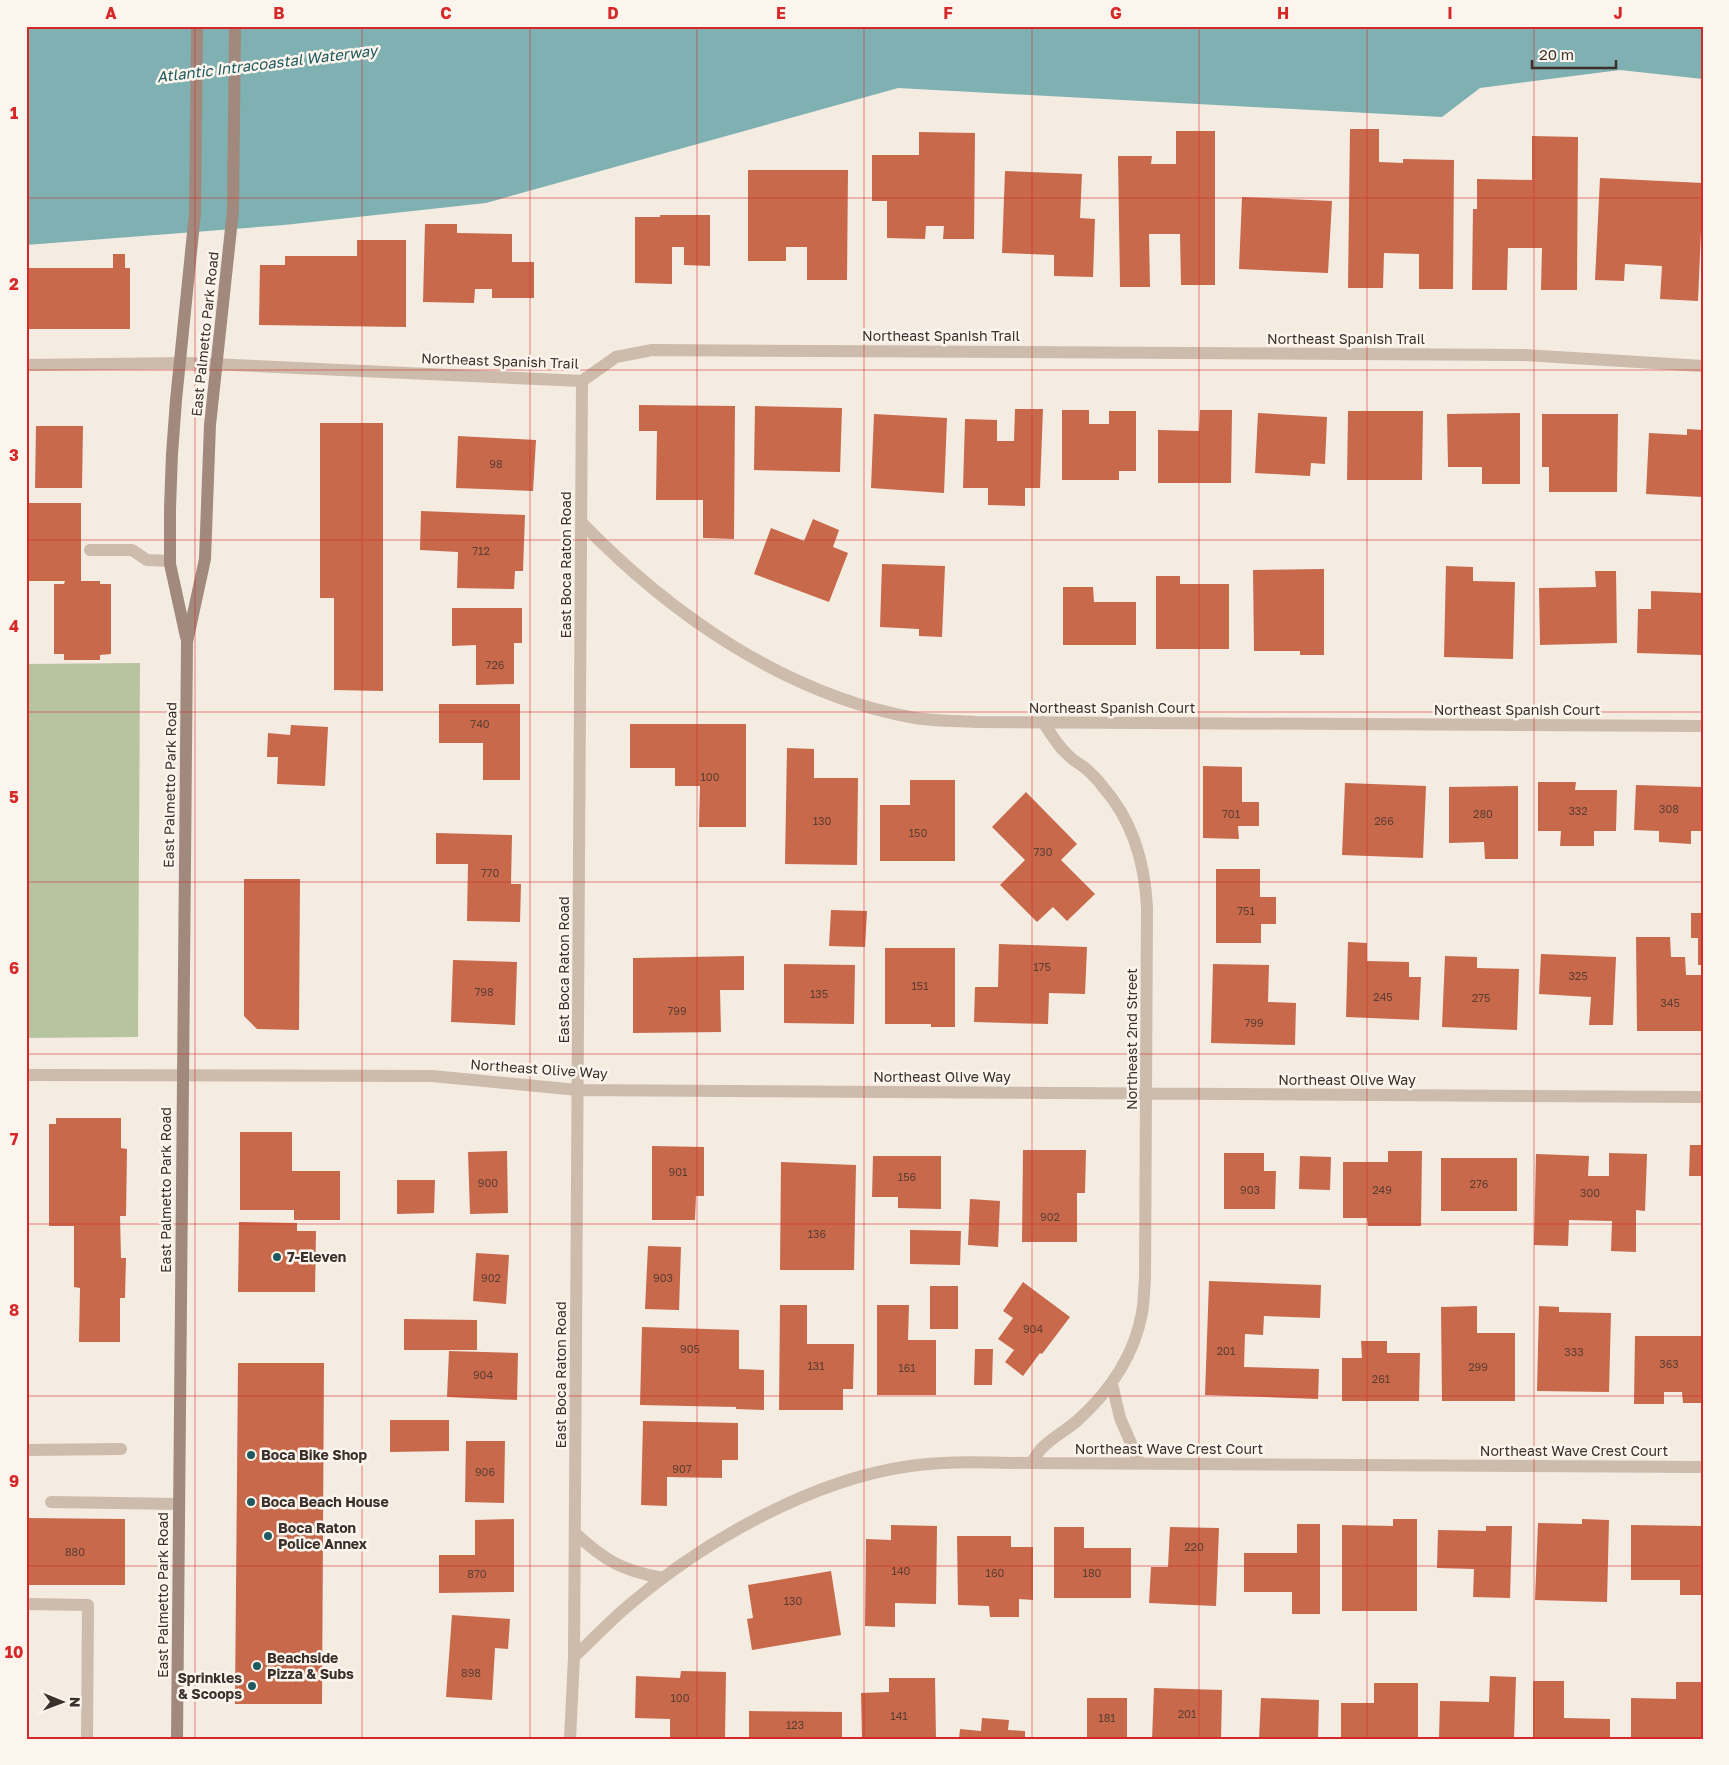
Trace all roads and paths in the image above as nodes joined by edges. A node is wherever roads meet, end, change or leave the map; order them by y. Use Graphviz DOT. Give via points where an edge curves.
graph roads {
  1 [pos="197,26"];
  2 [pos="235,26"];
  3 [pos="26,365"];
  4 [pos="1703,366"];
  5 [pos="582,381"];
  6 [pos="581,522"];
  7 [pos="90,550"];
  8 [pos="170,561"];
  9 [pos="186,642"];
  10 [pos="1043,722"];
  11 [pos="1703,726"];
  12 [pos="26,1075"];
  13 [pos="182,1075"];
  14 [pos="578,1090"];
  15 [pos="1146,1094"];
  16 [pos="1703,1097"];
  17 [pos="1112,1384"];
  18 [pos="121,1449"];
  19 [pos="26,1450"];
  20 [pos="1031,1463"];
  21 [pos="1140,1464"];
  22 [pos="1703,1467"];
  23 [pos="51,1502"];
  24 [pos="179,1504"];
  25 [pos="575,1533"];
  26 [pos="663,1578"];
  27 [pos="26,1604"];
  28 [pos="574,1657"];
  29 [pos="87,1739"];
  30 [pos="177,1739"];
  31 [pos="570,1739"];
  1 -- 8 [label="main road, East Palmetto Park Road" via="194,213 172,454"];
  2 -- 9 [label="main road, East Palmetto Park Road" via="233,210 213,399 205,559"];
  3 -- 5 [label="street, Northeast Spanish Trail" via="188,363"];
  4 -- 5 [label="street, Northeast Spanish Trail" via="1524,355 652,350 616,357"];
  5 -- 6 [label="street, East Boca Raton Road"];
  6 -- 10 [label="street, Northeast Spanish Court" via="659,595 713,634 770,667 830,694 916,718"];
  6 -- 14 [label="street, East Boca Raton Road"];
  7 -- 8 [label="street" via="132,550 147,560"];
  8 -- 9 [label="main road, East Palmetto Park Road"];
  9 -- 13 [label="main road, East Palmetto Park Road"];
  10 -- 11 [label="street, Northeast Spanish Court"];
  10 -- 15 [label="street, Northeast 2nd Street" via="1066,753 1086,769 1120,809 1141,856 1147,908"];
  12 -- 13 [label="street, Northeast Olive Way"];
  13 -- 14 [label="street, Northeast Olive Way" via="432,1076"];
  13 -- 24 [label="main road, East Palmetto Park Road"];
  14 -- 15 [label="street, Northeast Olive Way"];
  14 -- 25 [label="street, East Boca Raton Road"];
  15 -- 16 [label="street, Northeast Olive Way"];
  15 -- 17 [label="street, Northeast 2nd Street" via="1146,1279 1135,1338"];
  17 -- 20 [label="street, Northeast 2nd Street" via="1082,1416 1042,1448"];
  17 -- 21 [label="street" via="1120,1418"];
  18 -- 19 [label="street"];
  20 -- 21 [label="street, Northeast Wave Crest Court"];
  20 -- 26 [label="street, Northeast Wave Crest Court" via="941,1463 853,1478 793,1501 736,1530"];
  21 -- 22 [label="street, Northeast Wave Crest Court"];
  23 -- 24 [label="street"];
  24 -- 30 [label="main road, East Palmetto Park Road"];
  25 -- 26 [label="street" via="615,1564 638,1574"];
  25 -- 28 [label="street, East Boca Raton Road"];
  26 -- 28 [label="street, Northeast Wave Crest Court" via="628,1605"];
  27 -- 29 [label="street" via="88,1605"];
  28 -- 31 [label="street, East Boca Raton Road"];
}
